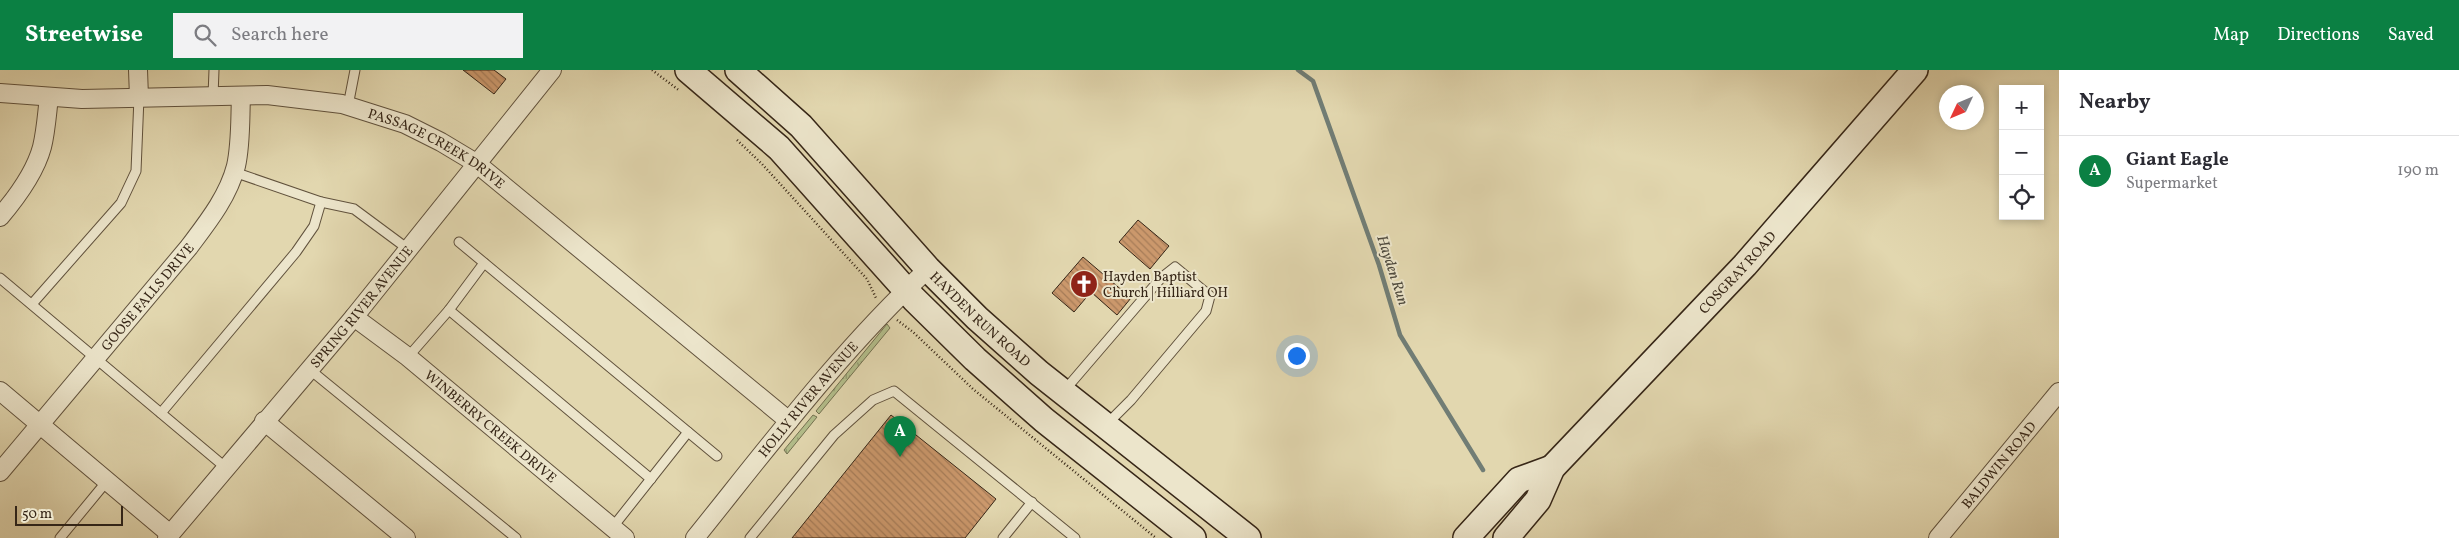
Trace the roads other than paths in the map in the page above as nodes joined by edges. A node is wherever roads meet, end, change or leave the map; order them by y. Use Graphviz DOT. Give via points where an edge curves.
graph roads {
  1 [pos="138,70"];
  2 [pos="214,70"];
  3 [pos="355,70"];
  4 [pos="552,70"];
  5 [pos="738,70"];
  6 [pos="1916,70"];
  7 [pos="685,81"];
  8 [pos="0,93"];
  9 [pos="49,96"];
  10 [pos="213,96"];
  11 [pos="241,96"];
  12 [pos="139,98"];
  13 [pos="348,106"];
  14 [pos="476,163"];
  15 [pos="234,172"];
  16 [pos="322,202"];
  17 [pos="0,217"];
  18 [pos="459,242"];
  19 [pos="408,249"];
  20 [pos="484,263"];
  21 [pos="928,269"];
  22 [pos="0,278"];
  23 [pos="906,290"];
  24 [pos="32,304"];
  25 [pos="449,310"];
  26 [pos="354,317"];
  27 [pos="408,357"];
  28 [pos="97,358"];
  29 [pos="308,369"];
  30 [pos="0,392"];
  31 [pos="1063,392"];
  32 [pos="2059,392"];
  33 [pos="161,413"];
  34 [pos="264,421"];
  35 [pos="789,421"];
  36 [pos="41,425"];
  37 [pos="1106,425"];
  38 [pos="688,432"];
  39 [pos="717,456"];
  40 [pos="225,467"];
  41 [pos="1552,468"];
  42 [pos="0,472"];
  43 [pos="651,479"];
  44 [pos="107,481"];
  45 [pos="1032,502"];
  46 [pos="618,533"];
  47 [pos="168,536"];
  48 [pos="60,538"];
  49 [pos="406,538"];
  50 [pos="516,538"];
  51 [pos="695,538"];
  52 [pos="750,538"];
  53 [pos="1003,538"];
  54 [pos="1075,538"];
  55 [pos="1193,538"];
  56 [pos="1248,538"];
  57 [pos="1466,538"];
  58 [pos="1506,538"];
  59 [pos="1938,538"];
  1 -- 12 [label="street"];
  2 -- 10 [label="lane"];
  3 -- 13 [label="lane"];
  4 -- 14 [label="street, SPRING RIVER AVENUE"];
  5 -- 21 [label="main road, HAYDEN RUN ROAD" via="801,126"];
  6 -- 41 [label="main road, COSGRAY ROAD" via="1745,264"];
  7 -- 23 [label="main road" via="779,148"];
  8 -- 9 [label="street, PASSAGE CREEK DRIVE"];
  9 -- 12 [label="street, PASSAGE CREEK DRIVE"];
  9 -- 17 [label="street" via="42,147 16,198"];
  10 -- 11 [label="street, PASSAGE CREEK DRIVE"];
  10 -- 12 [label="street, PASSAGE CREEK DRIVE"];
  11 -- 13 [label="street, PASSAGE CREEK DRIVE" via="266,95"];
  11 -- 15 [label="street, GOOSE FALLS DRIVE" via="240,136"];
  12 -- 24 [label="lane" via="136,171 132,184 121,203"];
  13 -- 14 [label="street, PASSAGE CREEK DRIVE" via="405,124"];
  14 -- 19 [label="street, SPRING RIVER AVENUE"];
  14 -- 35 [label="street, PASSAGE CREEK DRIVE"];
  15 -- 16 [label="lane"];
  15 -- 28 [label="street, GOOSE FALLS DRIVE" via="211,218"];
  16 -- 19 [label="lane" via="354,209"];
  16 -- 33 [label="lane" via="314,226 296,252"];
  18 -- 20 [label="lane"];
  19 -- 26 [label="street, SPRING RIVER AVENUE"];
  20 -- 25 [label="lane"];
  20 -- 38 [label="lane"];
  21 -- 23 [label="street, HOLLY RIVER AVENUE"];
  21 -- 31 [label="main road, HAYDEN RUN ROAD" via="977,318"];
  22 -- 24 [label="lane"];
  23 -- 35 [label="street, HOLLY RIVER AVENUE" via="886,308"];
  23 -- 55 [label="main road" via="975,359 1044,420"];
  24 -- 28 [label="lane"];
  25 -- 27 [label="lane"];
  25 -- 43 [label="lane"];
  26 -- 27 [label="street, WINBERRY CREEK DRIVE"];
  26 -- 29 [label="street, SPRING RIVER AVENUE"];
  27 -- 46 [label="street, WINBERRY CREEK DRIVE"];
  28 -- 33 [label="lane"];
  28 -- 36 [label="street, GOOSE FALLS DRIVE"];
  29 -- 34 [label="street, SPRING RIVER AVENUE"];
  29 -- 50 [label="lane"];
  30 -- 36 [label="street"];
  31 -- 37 [label="main road, HAYDEN RUN ROAD"];
  31 -- 37 [label="lane" via="1174,267 1210,296 1206,312"];
  32 -- 59 [label="street, BALDWIN ROAD"];
  33 -- 40 [label="lane"];
  34 -- 40 [label="street, SPRING RIVER AVENUE"];
  34 -- 49 [label="street"];
  35 -- 51 [label="street, HOLLY RIVER AVENUE"];
  36 -- 42 [label="street, GOOSE FALLS DRIVE"];
  36 -- 44 [label="street"];
  37 -- 56 [label="main road, HAYDEN RUN ROAD"];
  38 -- 39 [label="lane"];
  38 -- 43 [label="lane"];
  40 -- 47 [label="street, SPRING RIVER AVENUE"];
  41 -- 57 [label="main road, COSGRAY ROAD" via="1519,480"];
  41 -- 58 [label="main road, COSGRAY ROAD" via="1538,500"];
  43 -- 46 [label="lane"];
  44 -- 47 [label="street"];
  44 -- 48 [label="lane"];
  45 -- 52 [label="lane" via="894,391 873,400 834,435"];
  45 -- 53 [label="lane"];
  45 -- 54 [label="lane"];
}
